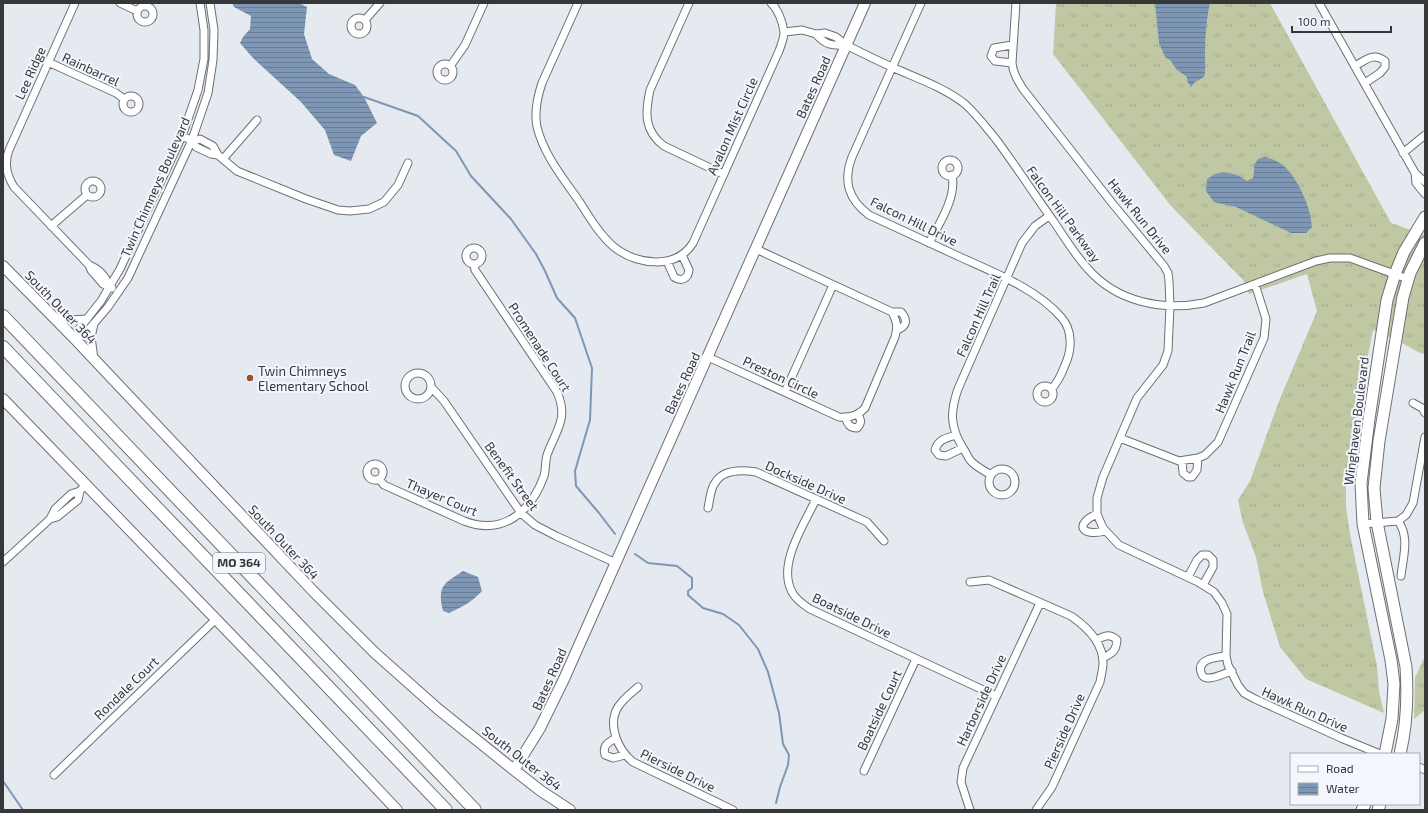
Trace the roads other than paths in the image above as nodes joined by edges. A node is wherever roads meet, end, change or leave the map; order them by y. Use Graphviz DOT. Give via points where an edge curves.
graph roads {
  1 [pos="75,3"];
  2 [pos="120,3"];
  3 [pos="200,3"];
  4 [pos="210,3"];
  5 [pos="380,3"];
  6 [pos="484,3"];
  7 [pos="578,3"];
  8 [pos="689,3"];
  9 [pos="771,3"];
  10 [pos="866,3"];
  11 [pos="922,3"];
  12 [pos="1016,3"];
  13 [pos="1319,3"];
  14 [pos="137,11"];
  15 [pos="365,20"];
  16 [pos="784,32"];
  17 [pos="846,45"];
  18 [pos="1012,45"];
  19 [pos="48,62"];
  20 [pos="1012,63"];
  21 [pos="451,65"];
  22 [pos="1355,66"];
  23 [pos="893,67"];
  24 [pos="1365,83"];
  25 [pos="124,99"];
  26 [pos="257,120"];
  27 [pos="1425,135"];
  28 [pos="182,136"];
  29 [pos="192,140"];
  30 [pos="1403,153"];
  31 [pos="221,157"];
  32 [pos="408,163"];
  33 [pos="1415,173"];
  34 [pos="723,174"];
  35 [pos="952,176"];
  36 [pos="1425,182"];
  37 [pos="87,194"];
  38 [pos="1425,194"];
  39 [pos="1049,216"];
  40 [pos="1425,217"];
  41 [pos="52,226"];
  42 [pos="929,243"];
  43 [pos="1425,243"];
  44 [pos="756,249"];
  45 [pos="682,255"];
  46 [pos="667,261"];
  47 [pos="474,264"];
  48 [pos="3,266"];
  49 [pos="1395,274"];
  50 [pos="1007,279"];
  51 [pos="1408,279"];
  52 [pos="1255,284"];
  53 [pos="833,285"];
  54 [pos="110,287"];
  55 [pos="118,292"];
  56 [pos="1170,306"];
  57 [pos="51,315"];
  58 [pos="3,316"];
  59 [pos="87,319"];
  60 [pos="94,323"];
  61 [pos="76,337"];
  62 [pos="3,347"];
  63 [pos="708,357"];
  64 [pos="94,360"];
  65 [pos="431,387"];
  66 [pos="1051,388"];
  67 [pos="785,392"];
  68 [pos="3,399"];
  69 [pos="1413,403"];
  70 [pos="1425,413"];
  71 [pos="858,414"];
  72 [pos="845,418"];
  73 [pos="956,435"];
  74 [pos="1425,437"];
  75 [pos="1120,438"];
  76 [pos="963,448"];
  77 [pos="1198,458"];
  78 [pos="1182,461"];
  79 [pos="991,475"];
  80 [pos="379,479"];
  81 [pos="83,488"];
  82 [pos="816,499"];
  83 [pos="708,508"];
  84 [pos="522,513"];
  85 [pos="1097,514"];
  86 [pos="1398,521"];
  87 [pos="1377,522"];
  88 [pos="1363,524"];
  89 [pos="1105,531"];
  90 [pos="884,541"];
  91 [pos="3,562"];
  92 [pos="616,563"];
  93 [pos="1401,576"];
  94 [pos="1188,577"];
  95 [pos="970,582"];
  96 [pos="1203,585"];
  97 [pos="1040,603"];
  98 [pos="216,619"];
  99 [pos="1096,640"];
  100 [pos="1226,656"];
  101 [pos="1103,658"];
  102 [pos="916,659"];
  103 [pos="1232,671"];
  104 [pos="638,687"];
  105 [pos="996,696"];
  106 [pos="616,738"];
  107 [pos="1378,753"];
  108 [pos="1385,753"];
  109 [pos="1400,753"];
  110 [pos="625,755"];
  111 [pos="514,770"];
  112 [pos="864,771"];
  113 [pos="54,775"];
  114 [pos="719,807"];
  115 [pos="397,810"];
  116 [pos="446,810"];
  117 [pos="475,810"];
  118 [pos="570,810"];
  119 [pos="733,810"];
  120 [pos="970,810"];
  121 [pos="1036,810"];
  1 -- 19 [label="street, Lee Ridge"];
  2 -- 14 [label="street"];
  3 -- 28 [label="street, Twin Chimneys Boulevard" via="204,30 204,59 198,90"];
  4 -- 29 [label="street, Twin Chimneys Boulevard" via="214,30 213,60 208,92"];
  5 -- 15 [label="street"];
  6 -- 21 [label="street" via="465,45"];
  7 -- 46 [label="street, Avalon Mist Circle" via="538,94 535,117 540,138 556,168 595,226 610,242 621,252 642,260 656,263"];
  8 -- 34 [label="street" via="650,90 646,106 647,120 653,136 664,146"];
  9 -- 16 [label="street" via="778,13"];
  10 -- 17 [label="street, Bates Road"];
  11 -- 23 [label="street, Falcon Hill Drive"];
  12 -- 18 [label="street, Hawk Run Drive"];
  13 -- 22 [label="street"];
  16 -- 17 [label="street, Falcon Hill Parkway" via="802,30 816,34 825,33"];
  16 -- 34 [label="street, Avalon Mist Circle" via="779,51"];
  17 -- 23 [label="street, Falcon Hill Parkway"];
  17 -- 44 [label="street, Bates Road"];
  18 -- 20 [label="street, Hawk Run Drive"];
  18 -- 20 [label="street" via="994,48 991,56 995,61"];
  19 -- 25 [label="street, Rainbarrel"];
  19 -- 41 [label="street, Lee Ridge" via="9,150 6,163 7,174 14,187"];
  20 -- 56 [label="street, Hawk Run Drive" via="1023,89 1164,266 1168,273"];
  22 -- 24 [label="street"];
  22 -- 24 [label="street" via="1372,56 1385,61 1385,67 1380,73"];
  23 -- 39 [label="street, Falcon Hill Parkway" via="937,87 966,105 996,140"];
  23 -- 42 [label="street, Falcon Hill Drive" via="852,157 847,180 860,208 869,215"];
  24 -- 30 [label="street"];
  26 -- 31 [label="street"];
  27 -- 30 [label="street"];
  28 -- 29 [label="street"];
  28 -- 54 [label="street, Twin Chimneys Boulevard"];
  29 -- 31 [label="street" via="196,147"];
  29 -- 55 [label="street, Twin Chimneys Boulevard" via="128,278"];
  30 -- 33 [label="street"];
  31 -- 32 [label="street" via="238,171 254,178 306,199 350,212 369,209 384,202 398,185"];
  33 -- 36 [label="street"];
  33 -- 38 [label="street" via="1416,183"];
  34 -- 45 [label="street, Avalon Mist Circle" via="693,243"];
  35 -- 42 [label="street" via="953,190"];
  37 -- 41 [label="street"];
  39 -- 50 [label="street, Falcon Hill Trail" via="1035,226 1022,243"];
  39 -- 56 [label="street, Falcon Hill Parkway" via="1088,269 1104,284 1140,301"];
  40 -- 49 [label="main road, Winghaven Boulevard" via="1404,252"];
  41 -- 54 [label="street, Lee Ridge" via="89,265 107,279"];
  42 -- 50 [label="street, Falcon Hill Drive"];
  43 -- 51 [label="main road, Winghaven Boulevard"];
  44 -- 53 [label="street, Preston Circle"];
  44 -- 63 [label="street, Bates Road"];
  45 -- 46 [label="street, Avalon Mist Circle"];
  45 -- 46 [label="street" via="689,270 683,279 674,277"];
  47 -- 84 [label="street, Promenade Court" via="475,270 557,392 563,411 545,460 543,478 532,501"];
  48 -- 57 [label="street, South Outer 364"];
  49 -- 51 [label="street, Falcon Hill Parkway"];
  49 -- 52 [label="street, Falcon Hill Parkway" via="1350,258 1330,258"];
  49 -- 88 [label="main road, Winghaven Boulevard" via="1385,314 1362,464"];
  50 -- 66 [label="street, Falcon Hill Drive" via="1038,297 1061,316 1068,330 1071,340 1068,361"];
  50 -- 73 [label="street, Falcon Hill Trail" via="958,389 952,410"];
  51 -- 87 [label="main road, Winghaven Boulevard" via="1398,321 1376,467 1374,488"];
  52 -- 56 [label="street, Falcon Hill Parkway" via="1204,302"];
  52 -- 77 [label="street, Hawk Run Trail" via="1266,319 1264,338 1218,442"];
  53 -- 67 [label="street"];
  53 -- 71 [label="street, Preston Circle" via="892,312 897,322 895,338 865,408"];
  54 -- 55 [label="street, Lee Ridge"];
  54 -- 59 [label="street, Twin Chimneys Boulevard"];
  55 -- 60 [label="street, Twin Chimneys Boulevard"];
  56 -- 75 [label="street, Hawk Run Drive" via="1168,351 1163,365 1137,398"];
  57 -- 59 [label="street" via="67,320"];
  57 -- 61 [label="street, South Outer 364"];
  58 -- 117 [label="highway, MO 364"];
  59 -- 61 [label="street, Twin Chimneys Boulevard"];
  60 -- 61 [label="street, Twin Chimneys Boulevard" via="84,335"];
  60 -- 64 [label="street"];
  61 -- 64 [label="street, South Outer 364"];
  62 -- 116 [label="highway, MO 364"];
  63 -- 67 [label="street, Preston Circle"];
  63 -- 92 [label="street, Bates Road"];
  64 -- 111 [label="street, South Outer 364" via="365,643 438,709"];
  65 -- 84 [label="street, Benefit Street" via="444,401"];
  67 -- 72 [label="street, Preston Circle"];
  68 -- 81 [label="street"];
  69 -- 70 [label="street"];
  71 -- 72 [label="street"];
  71 -- 72 [label="street, Preston Circle" via="861,424 857,428 848,425"];
  73 -- 76 [label="street, Falcon Hill Trail"];
  73 -- 76 [label="street" via="941,440 936,444 935,450 939,455 946,456"];
  74 -- 86 [label="street" via="1413,503 1406,515"];
  75 -- 78 [label="street, Hawk Run Trail"];
  75 -- 85 [label="street, Hawk Run Drive" via="1102,477 1097,498"];
  76 -- 79 [label="street, Falcon Hill Trail" via="971,461"];
  77 -- 78 [label="street, Hawk Run Trail"];
  77 -- 78 [label="street" via="1197,470 1192,477 1183,473"];
  80 -- 84 [label="street, Thayer Court" via="384,485 472,524 490,526"];
  81 -- 91 [label="street" via="78,500 57,517 50,519"];
  81 -- 98 [label="street"];
  82 -- 83 [label="street, Dockside Drive" via="764,475 744,470 722,476 717,480"];
  82 -- 90 [label="street, Dockside Drive" via="867,522"];
  82 -- 102 [label="street, Boatside Drive" via="789,560 787,572 792,593 810,609"];
  84 -- 92 [label="street, Benefit Street" via="535,525"];
  85 -- 89 [label="street, Hawk Run Drive"];
  85 -- 89 [label="street" via="1088,518 1083,528 1090,533"];
  86 -- 87 [label="street"];
  86 -- 93 [label="street" via="1403,528 1406,541"];
  87 -- 88 [label="street"];
  87 -- 109 [label="main road, Winghaven Boulevard" via="1406,667 1407,714"];
  88 -- 108 [label="main road, Winghaven Boulevard" via="1394,684 1392,719"];
  89 -- 94 [label="street, Hawk Run Drive" via="1119,545"];
  92 -- 111 [label="street, Bates Road" via="540,728"];
  94 -- 96 [label="street, Hawk Run Drive"];
  94 -- 96 [label="street" via="1197,560 1202,555 1208,556 1213,560 1212,567"];
  95 -- 97 [label="street, Pierside Drive" via="989,580"];
  96 -- 100 [label="street, Hawk Run Drive" via="1214,592 1227,614"];
  97 -- 99 [label="street, Pierside Drive" via="1082,623"];
  97 -- 105 [label="street, Harborside Drive"];
  98 -- 113 [label="street, Rondale Court"];
  98 -- 115 [label="street"];
  99 -- 101 [label="street, Pierside Drive"];
  99 -- 101 [label="street" via="1107,635 1117,640 1114,652"];
  100 -- 103 [label="street, Hawk Run Drive"];
  100 -- 103 [label="street" via="1202,664 1202,676 1210,678"];
  101 -- 121 [label="street, Pierside Drive" via="1100,682 1052,787"];
  102 -- 105 [label="street, Boatside Drive"];
  102 -- 112 [label="street, Boatside Court"];
  103 -- 107 [label="street, Hawk Run Drive" via="1244,693 1254,700"];
  104 -- 106 [label="street, Pierside Drive" via="618,706 615,713"];
  105 -- 120 [label="street, Harborside Drive" via="962,768 961,782"];
  106 -- 110 [label="street, Pierside Drive"];
  106 -- 110 [label="street, Pierside Drive" via="605,746 605,754 613,758"];
  110 -- 114 [label="street, Pierside Drive" via="633,762"];
  111 -- 118 [label="street, South Outer 364"];
  114 -- 119 [label="street, Pierside Drive"];
}
